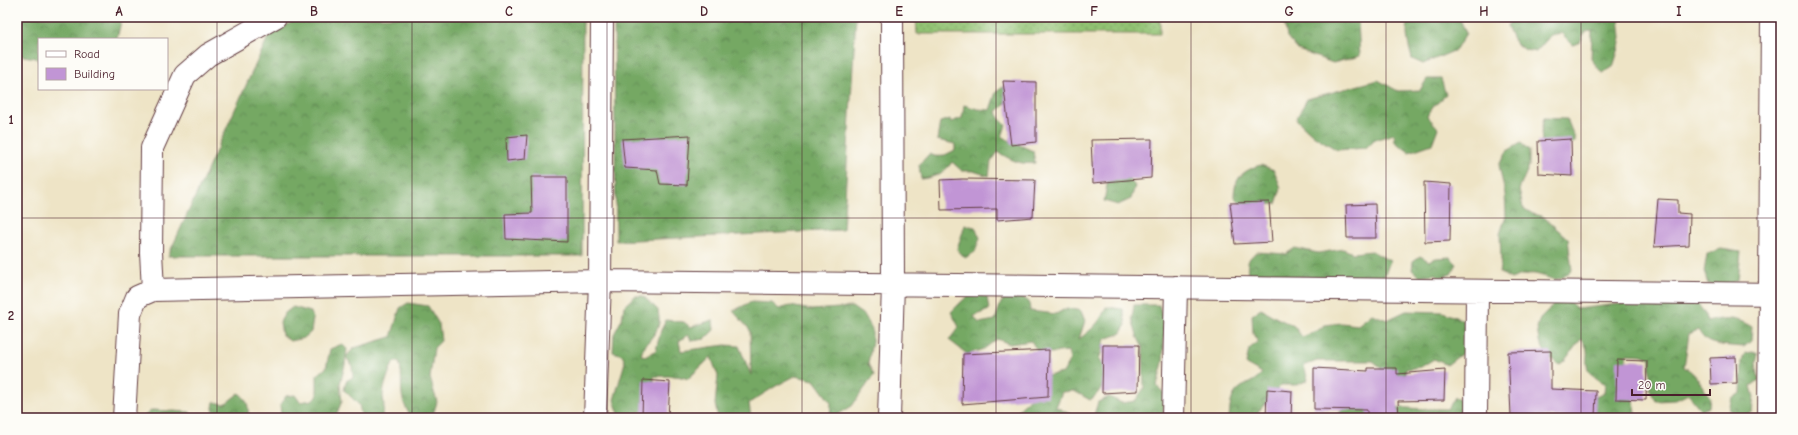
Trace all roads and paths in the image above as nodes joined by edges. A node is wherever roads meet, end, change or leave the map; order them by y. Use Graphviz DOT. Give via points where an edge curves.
graph roads {
  1 [pos="275,17"];
  2 [pos="602,17"];
  3 [pos="892,17"];
  4 [pos="1772,17"];
  5 [pos="600,281"];
  6 [pos="894,284"];
  7 [pos="1176,287"];
  8 [pos="153,290"];
  9 [pos="1477,290"];
  10 [pos="1775,294"];
  11 [pos="124,418"];
  12 [pos="595,418"];
  13 [pos="889,418"];
  14 [pos="1173,418"];
  15 [pos="1476,418"];
  16 [pos="1769,418"];
  1 -- 8 [label="street" via="208,55 185,75 152,148"];
  2 -- 5 [label="street"];
  3 -- 6 [label="street"];
  4 -- 10 [label="street"];
  5 -- 6 [label="street"];
  5 -- 8 [label="street"];
  5 -- 12 [label="street"];
  6 -- 7 [label="street"];
  6 -- 13 [label="street"];
  7 -- 9 [label="street"];
  7 -- 14 [label="street"];
  8 -- 11 [label="street" via="137,297 130,314"];
  9 -- 10 [label="street"];
  9 -- 15 [label="street"];
  10 -- 16 [label="street"];
}
